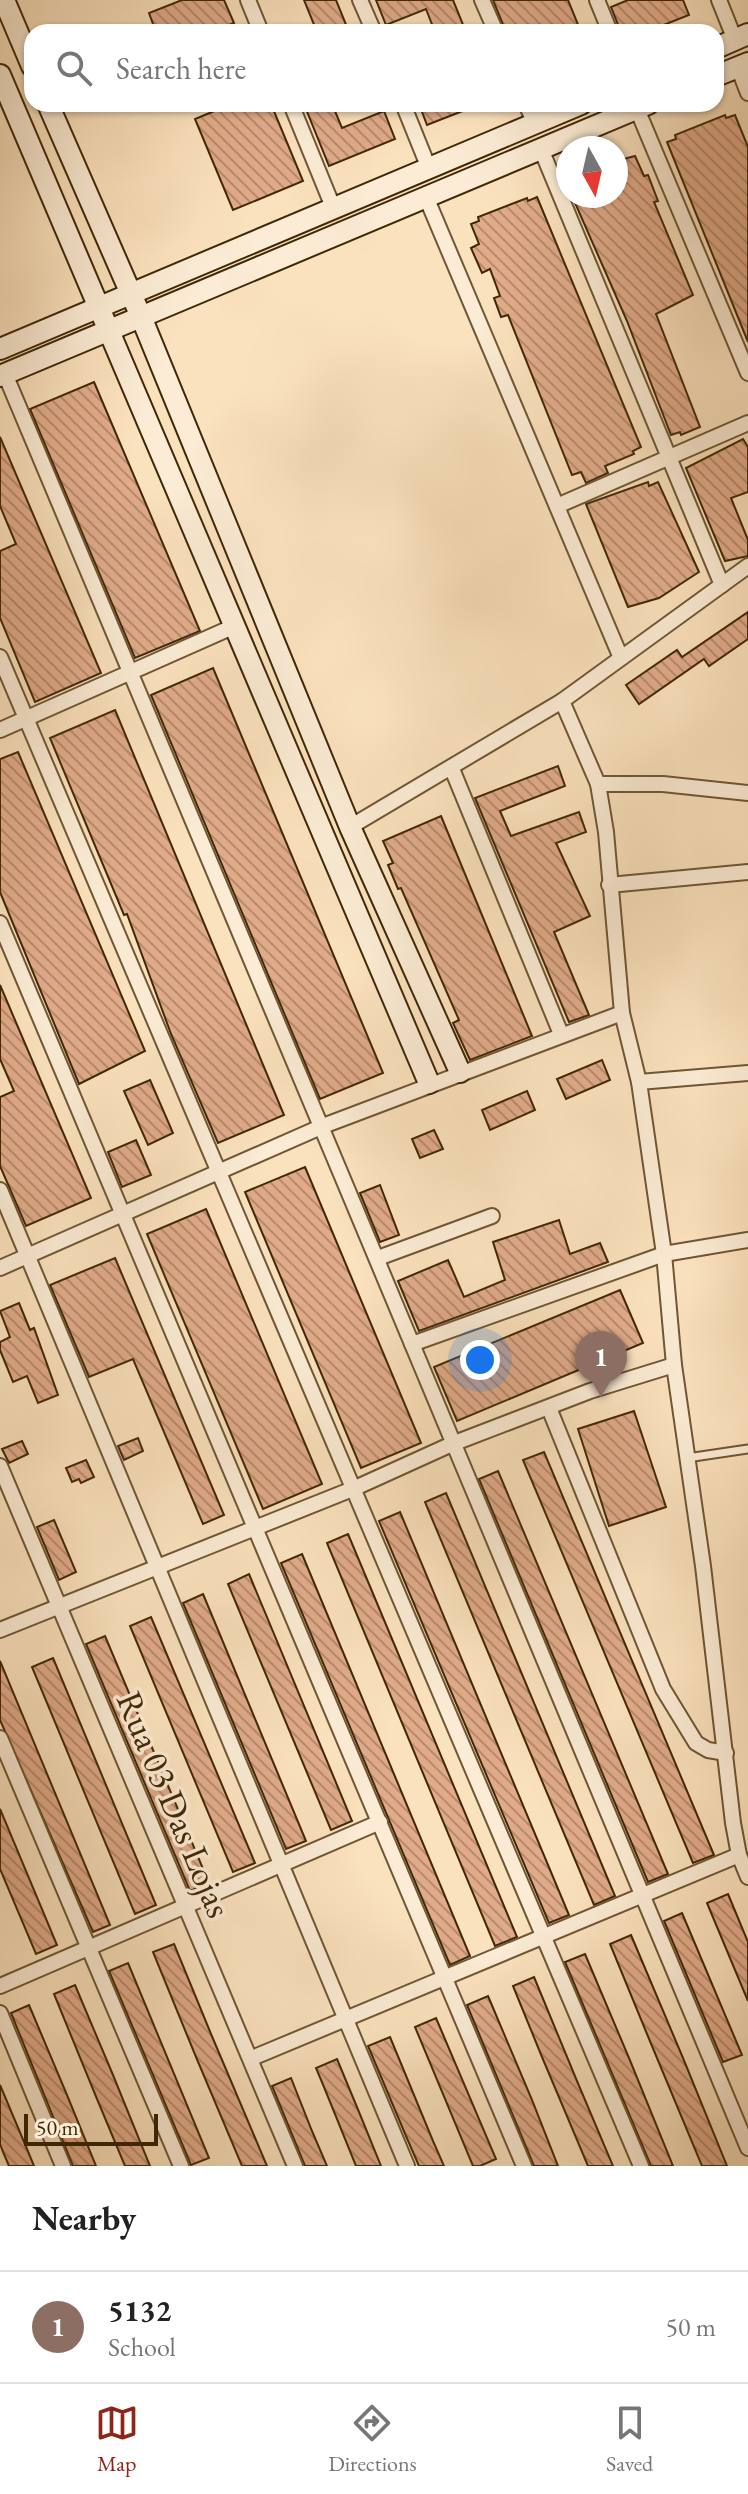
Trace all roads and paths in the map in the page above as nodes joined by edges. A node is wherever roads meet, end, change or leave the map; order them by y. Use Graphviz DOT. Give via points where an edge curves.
graph roads {
  1 [pos="4,0"];
  2 [pos="248,0"];
  3 [pos="360,0"];
  4 [pos="482,0"];
  5 [pos="597,0"];
  6 [pos="719,0"];
  7 [pos="258,24"];
  8 [pos="370,24"];
  9 [pos="492,24"];
  10 [pos="607,24"];
  11 [pos="733,40"];
  12 [pos="24,47"];
  13 [pos="743,65"];
  14 [pos="724,73"];
  15 [pos="0,75"];
  16 [pos="748,93"];
  17 [pos="51,112"];
  18 [pos="294,112"];
  19 [pos="406,112"];
  20 [pos="530,112"];
  21 [pos="563,112"];
  22 [pos="629,112"];
  23 [pos="645,112"];
  24 [pos="535,124"];
  25 [pos="541,149"];
  26 [pos="428,166"];
  27 [pos="426,197"];
  28 [pos="333,207"];
  29 [pos="129,294"];
  30 [pos="96,308"];
  31 [pos="142,319"];
  32 [pos="107,333"];
  33 [pos="0,349"];
  34 [pos="748,373"];
  35 [pos="2,375"];
  36 [pos="748,423"];
  37 [pos="669,457"];
  38 [pos="557,506"];
  39 [pos="748,566"];
  40 [pos="722,585"];
  41 [pos="237,625"];
  42 [pos="0,657"];
  43 [pos="621,658"];
  44 [pos="130,672"];
  45 [pos="562,701"];
  46 [pos="26,718"];
  47 [pos="0,730"];
  48 [pos="452,769"];
  49 [pos="598,784"];
  50 [pos="748,793"];
  51 [pos="350,827"];
  52 [pos="748,872"];
  53 [pos="609,885"];
  54 [pos="0,923"];
  55 [pos="622,1013"];
  56 [pos="561,1034"];
  57 [pos="460,1072"];
  58 [pos="748,1073"];
  59 [pos="639,1082"];
  60 [pos="429,1083"];
  61 [pos="323,1126"];
  62 [pos="217,1172"];
  63 [pos="0,1190"];
  64 [pos="122,1213"];
  65 [pos="492,1216"];
  66 [pos="748,1240"];
  67 [pos="664,1254"];
  68 [pos="29,1255"];
  69 [pos="378,1258"];
  70 [pos="0,1268"];
  71 [pos="412,1344"];
  72 [pos="674,1365"];
  73 [pos="549,1408"];
  74 [pos="452,1444"];
  75 [pos="748,1449"];
  76 [pos="687,1458"];
  77 [pos="0,1466"];
  78 [pos="355,1488"];
  79 [pos="253,1528"];
  80 [pos="158,1566"];
  81 [pos="58,1605"];
  82 [pos="0,1630"];
  83 [pos="0,1738"];
  84 [pos="726,1753"];
  85 [pos="380,1822"];
  86 [pos="739,1855"];
  87 [pos="283,1863"];
  88 [pos="748,1877"];
  89 [pos="643,1897"];
  90 [pos="184,1906"];
  91 [pos="547,1938"];
  92 [pos="89,1948"];
  93 [pos="445,1979"];
  94 [pos="0,1986"];
  95 [pos="0,2013"];
  96 [pos="345,2017"];
  97 [pos="252,2058"];
  98 [pos="748,2148"];
  99 [pos="63,2166"];
  100 [pos="181,2166"];
  101 [pos="295,2166"];
  102 [pos="407,2166"];
  103 [pos="524,2166"];
  104 [pos="641,2166"];
  1 -- 12 [label="street"];
  2 -- 7 [label="street"];
  3 -- 8 [label="street"];
  4 -- 9 [label="street"];
  5 -- 10 [label="street"];
  6 -- 11 [label="street"];
  13 -- 14 [label="street"];
  13 -- 16 [label="street"];
  15 -- 30 [label="street"];
  17 -- 29 [label="street"];
  18 -- 28 [label="street"];
  19 -- 26 [label="street"];
  20 -- 24 [label="street"];
  21 -- 24 [label="street"];
  22 -- 25 [label="street"];
  23 -- 34 [label="street"];
  24 -- 26 [label="street"];
  25 -- 27 [label="street"];
  25 -- 37 [label="street"];
  26 -- 28 [label="street"];
  27 -- 31 [label="street"];
  27 -- 38 [label="street"];
  28 -- 29 [label="street"];
  29 -- 30 [label="street"];
  29 -- 31 [label="street"];
  30 -- 32 [label="street"];
  30 -- 33 [label="street"];
  31 -- 32 [label="street"];
  31 -- 51 [label="street"];
  32 -- 35 [label="street"];
  32 -- 41 [label="street"];
  35 -- 44 [label="street"];
  36 -- 37 [label="street"];
  37 -- 38 [label="street"];
  37 -- 40 [label="street"];
  38 -- 43 [label="street"];
  39 -- 40 [label="street"];
  40 -- 43 [label="street"];
  41 -- 44 [label="street"];
  41 -- 60 [label="street"];
  42 -- 46 [label="street"];
  43 -- 45 [label="street"];
  44 -- 46 [label="street"];
  44 -- 61 [label="street"];
  45 -- 48 [label="street"];
  45 -- 49 [label="street"];
  46 -- 47 [label="street"];
  46 -- 62 [label="street"];
  48 -- 51 [label="street"];
  48 -- 56 [label="street"];
  49 -- 50 [label="street"];
  49 -- 53 [label="street"];
  51 -- 57 [label="street"];
  52 -- 53 [label="street"];
  53 -- 55 [label="street"];
  54 -- 64 [label="street"];
  55 -- 56 [label="street"];
  55 -- 59 [label="street"];
  56 -- 57 [label="street"];
  57 -- 60 [label="street"];
  58 -- 59 [label="street"];
  59 -- 67 [label="street"];
  60 -- 61 [label="street"];
  61 -- 62 [label="street"];
  61 -- 69 [label="street"];
  62 -- 64 [label="street"];
  62 -- 78 [label="street"];
  63 -- 68 [label="street"];
  64 -- 68 [label="street"];
  64 -- 79 [label="street"];
  65 -- 69 [label="street"];
  66 -- 67 [label="street"];
  67 -- 71 [label="street"];
  67 -- 72 [label="street"];
  68 -- 70 [label="street"];
  68 -- 80 [label="street"];
  69 -- 71 [label="street"];
  71 -- 74 [label="street"];
  72 -- 73 [label="street"];
  72 -- 76 [label="street"];
  73 -- 74 [label="street"];
  73 -- 84 [label="street" via="663,1689 696,1743"];
  74 -- 78 [label="street"];
  74 -- 89 [label="street"];
  75 -- 76 [label="lane"];
  76 -- 84 [label="street"];
  77 -- 81 [label="street, Rua 03 Das Lojas"];
  78 -- 79 [label="street"];
  78 -- 91 [label="street"];
  79 -- 80 [label="street"];
  79 -- 85 [label="street"];
  80 -- 81 [label="street"];
  80 -- 87 [label="street"];
  81 -- 82 [label="street"];
  81 -- 90 [label="street, Rua 03 Das Lojas"];
  83 -- 92 [label="street"];
  84 -- 86 [label="street"];
  85 -- 87 [label="street"];
  85 -- 93 [label="street"];
  86 -- 88 [label="street"];
  86 -- 89 [label="street"];
  87 -- 90 [label="street"];
  87 -- 96 [label="street"];
  89 -- 91 [label="street"];
  89 -- 98 [label="street"];
  90 -- 92 [label="street"];
  90 -- 97 [label="street, Rua 03 Das Lojas"];
  91 -- 93 [label="street"];
  91 -- 104 [label="street"];
  92 -- 94 [label="street"];
  92 -- 100 [label="street"];
  93 -- 96 [label="street"];
  93 -- 103 [label="street"];
  95 -- 99 [label="street"];
  96 -- 97 [label="street"];
  96 -- 102 [label="street"];
  97 -- 101 [label="street, Rua 03 Das Lojas"];
}
